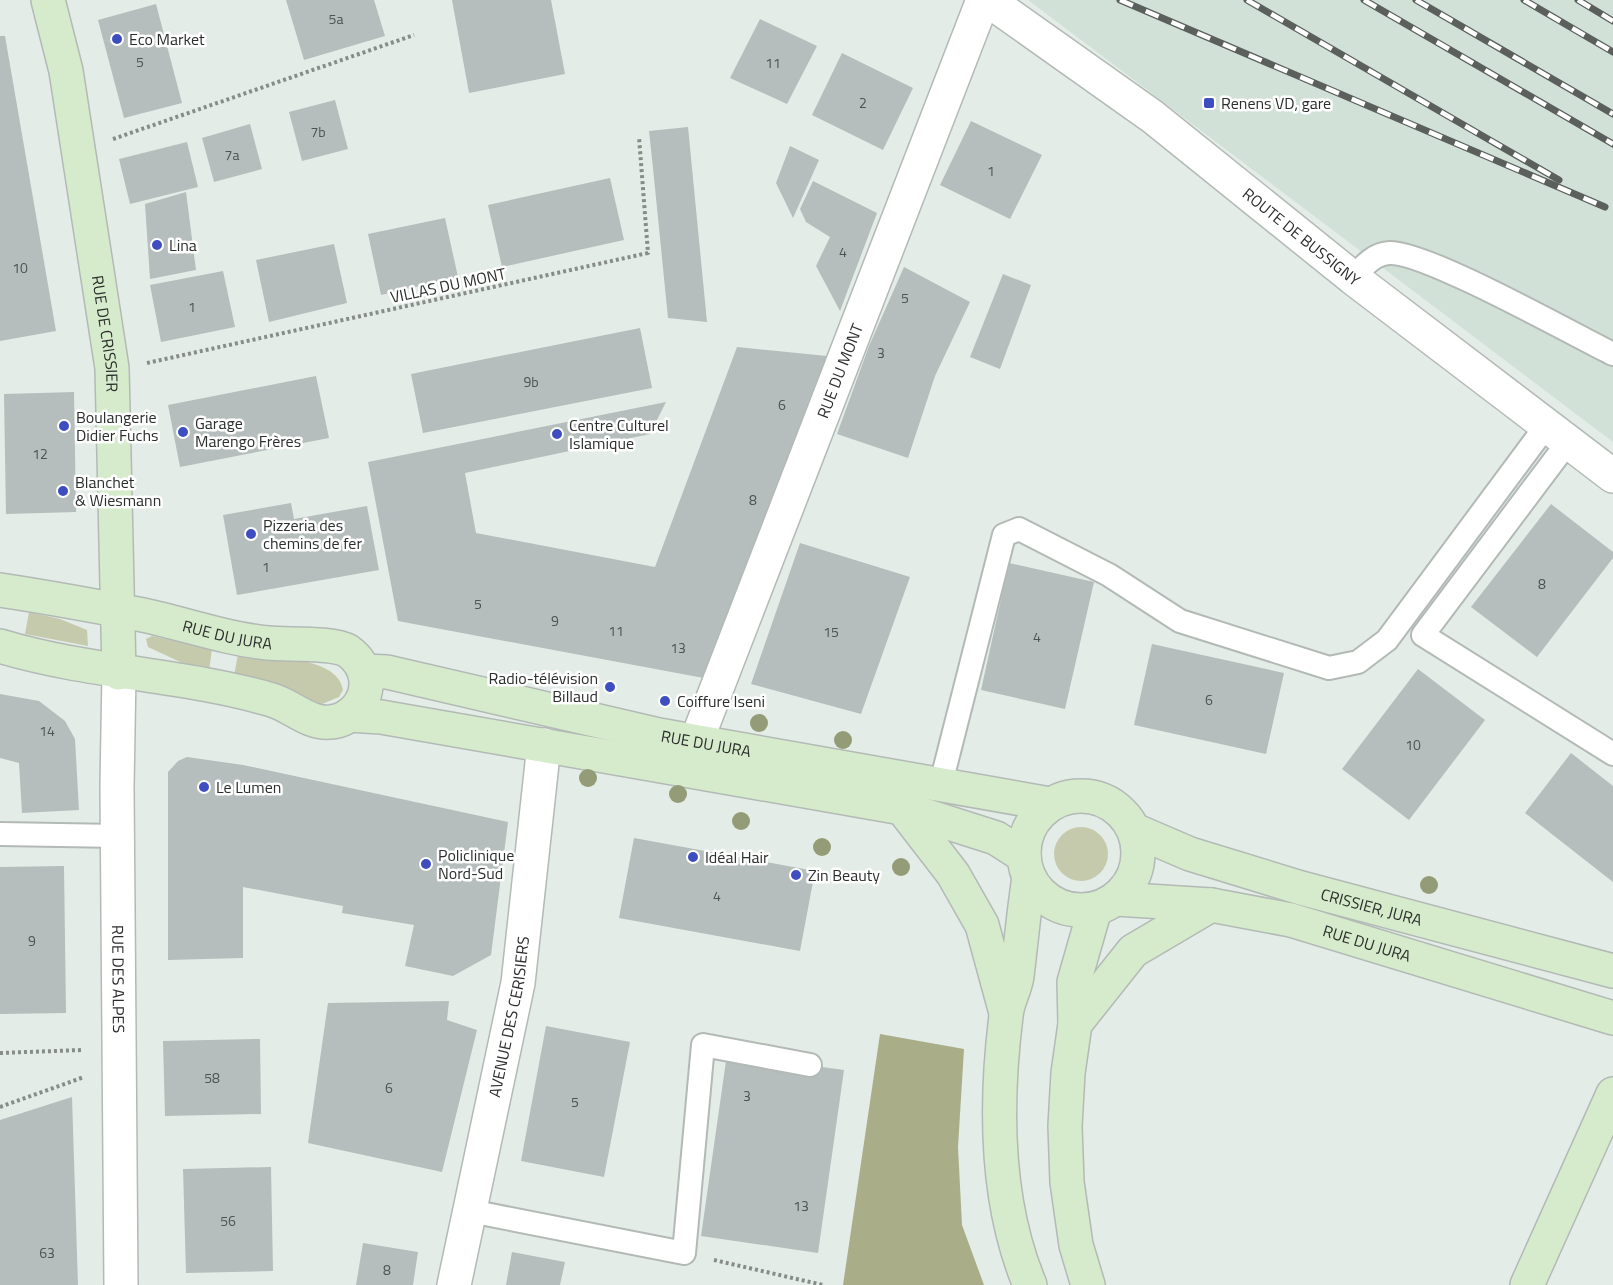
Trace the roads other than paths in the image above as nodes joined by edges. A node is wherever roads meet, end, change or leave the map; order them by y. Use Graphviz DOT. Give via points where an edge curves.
graph roads {
  1 [pos="48,0"];
  2 [pos="986,0"];
  3 [pos="1353,278"];
  4 [pos="1613,354"];
  5 [pos="1557,434"];
  6 [pos="1613,476"];
  7 [pos="0,590"];
  8 [pos="117,611"];
  9 [pos="0,646"];
  10 [pos="364,671"];
  11 [pos="119,673"];
  12 [pos="349,716"];
  13 [pos="696,742"];
  14 [pos="544,745"];
  15 [pos="1613,754"];
  16 [pos="940,787"];
  17 [pos="1050,804"];
  18 [pos="902,808"];
  19 [pos="1134,830"];
  20 [pos="0,834"];
  21 [pos="119,836"];
  22 [pos="1026,866"];
  23 [pos="1106,904"];
  24 [pos="1211,905"];
  25 [pos="1613,971"];
  26 [pos="1006,1013"];
  27 [pos="1613,1018"];
  28 [pos="1075,1024"];
  29 [pos="810,1065"];
  30 [pos="1613,1094"];
  31 [pos="470,1211"];
  32 [pos="121,1285"];
  33 [pos="454,1285"];
  34 [pos="1030,1285"];
  35 [pos="1088,1285"];
  36 [pos="1527,1285"];
  1 -- 8 [label="main road, RUE DE CRISSIER" via="66,71 112,368"];
  2 -- 3 [label="street, ROUTE DE BUSSIGNY" via="1153,117"];
  2 -- 13 [label="street, RUE DU MONT"];
  3 -- 4 [label="lane" via="1371,259 1389,253 1410,256"];
  3 -- 5 [label="street, ROUTE DE BUSSIGNY"];
  5 -- 6 [label="street, ROUTE DE BUSSIGNY"];
  5 -- 15 [label="lane" via="1423,634"];
  5 -- 16 [label="lane" via="1387,640 1358,662 1329,668 1180,621 1109,574 1019,529 1004,535"];
  7 -- 8 [label="main road, RUE DU JURA"];
  8 -- 10 [label="main road, RUE DU JURA" via="265,643 333,645 355,657"];
  8 -- 11 [label="main road, RUE DE CRISSIER"];
  9 -- 11 [label="main road, RUE DU JURA"];
  10 -- 12 [label="main road" via="364,694"];
  10 -- 13 [label="main road, RUE DU JURA" via="387,672"];
  11 -- 12 [label="main road, RUE DU JURA" via="217,687 274,701 320,722"];
  11 -- 21 [label="street, RUE DES ALPES"];
  12 -- 14 [label="main road, RUE DU JURA" via="381,717"];
  13 -- 16 [label="main road, RUE DU JURA"];
  14 -- 18 [label="main road, RUE DU JURA"];
  14 -- 31 [label="street, AVENUE DES CERISIERS" via="518,983"];
  16 -- 17 [label="main road, RUE DU JURA"];
  17 -- 19 [label="main road" via="1072,796 1090,796 1109,802 1124,814"];
  17 -- 22 [label="main road" via="1030,826"];
  18 -- 22 [label="main road, RUE DU JURA" via="996,838"];
  18 -- 26 [label="main road" via="953,874 982,925"];
  19 -- 23 [label="main road" via="1139,848 1137,867 1129,885"];
  19 -- 25 [label="main road, CRISSIER, JURA" via="1190,854 1300,888"];
  20 -- 21 [label="lane"];
  21 -- 32 [label="street, RUE DES ALPES"];
  22 -- 23 [label="main road" via="1037,890 1064,908 1079,910"];
  22 -- 26 [label="main road" via="1017,980"];
  23 -- 24 [label="main road, RUE DU JURA"];
  23 -- 28 [label="main road" via="1074,982"];
  24 -- 27 [label="main road, RUE DU JURA" via="1291,920"];
  24 -- 28 [label="main road" via="1133,951"];
  26 -- 34 [label="main road" via="1000,1104 1003,1181"];
  28 -- 35 [label="main road" via="1067,1084 1067,1182 1076,1245"];
  29 -- 31 [label="lane" via="704,1046 684,1253"];
  30 -- 36 [label="main road"];
  31 -- 33 [label="street, AVENUE DES CERISIERS"];
}
